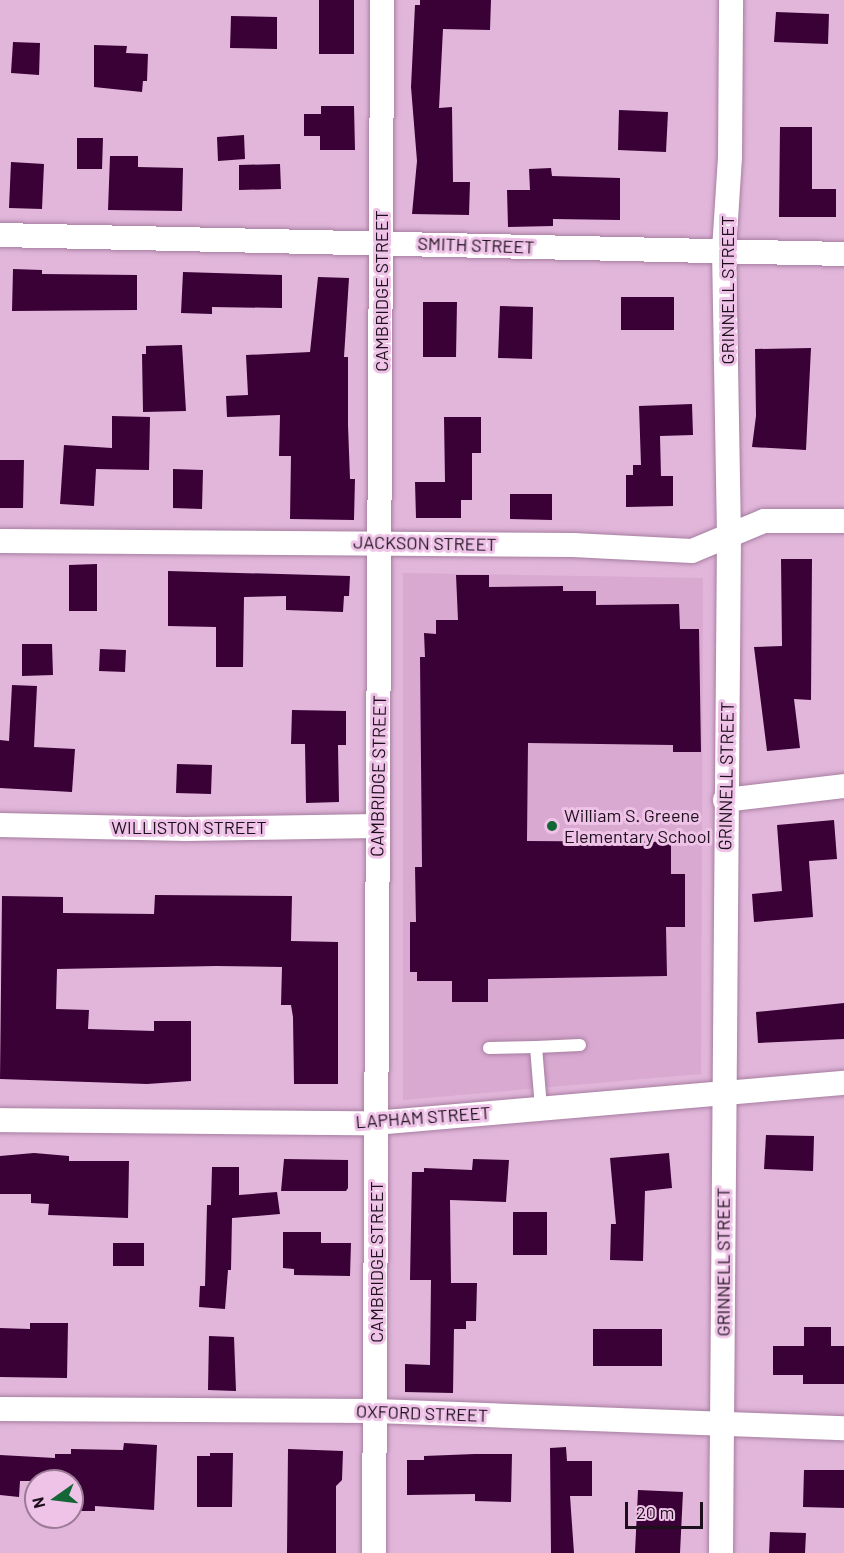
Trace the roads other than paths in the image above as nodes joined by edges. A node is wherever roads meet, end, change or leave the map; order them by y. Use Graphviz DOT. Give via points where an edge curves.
graph roads {
  1 [pos="382,0"];
  2 [pos="730,0"];
  3 [pos="0,235"];
  4 [pos="380,242"];
  5 [pos="724,250"];
  6 [pos="844,254"];
  7 [pos="844,521"];
  8 [pos="729,536"];
  9 [pos="0,541"];
  10 [pos="381,542"];
  11 [pos="844,786"];
  12 [pos="725,800"];
  13 [pos="0,825"];
  14 [pos="377,826"];
  15 [pos="580,1045"];
  16 [pos="536,1047"];
  17 [pos="489,1048"];
  18 [pos="844,1083"];
  19 [pos="724,1092"];
  20 [pos="541,1108"];
  21 [pos="0,1120"];
  22 [pos="375,1123"];
  23 [pos="0,1409"];
  24 [pos="376,1411"];
  25 [pos="723,1423"];
  26 [pos="844,1428"];
  27 [pos="374,1553"];
  28 [pos="721,1553"];
  1 -- 4 [label="street, CAMBRIDGE STREET"];
  2 -- 5 [label="street, GRINNELL STREET" via="730,157"];
  3 -- 4 [label="street, SMITH STREET"];
  4 -- 5 [label="street, SMITH STREET" via="620,251"];
  4 -- 10 [label="street, CAMBRIDGE STREET"];
  5 -- 6 [label="street, SMITH STREET"];
  5 -- 8 [label="street, GRINNELL STREET"];
  7 -- 8 [label="street, JACKSON STREET" via="764,521"];
  8 -- 10 [label="street, JACKSON STREET" via="692,551"];
  8 -- 12 [label="street, GRINNELL STREET"];
  9 -- 10 [label="street, JACKSON STREET"];
  10 -- 14 [label="street, CAMBRIDGE STREET"];
  11 -- 12 [label="street"];
  12 -- 19 [label="street, GRINNELL STREET"];
  13 -- 14 [label="street, WILLISTON STREET" via="186,829"];
  14 -- 22 [label="street, CAMBRIDGE STREET"];
  15 -- 16 [label="lane"];
  16 -- 17 [label="lane"];
  16 -- 20 [label="lane"];
  18 -- 19 [label="street, LAPHAM STREET"];
  19 -- 20 [label="street, LAPHAM STREET"];
  19 -- 25 [label="street, GRINNELL STREET"];
  20 -- 22 [label="street, LAPHAM STREET"];
  21 -- 22 [label="street, LAPHAM STREET"];
  22 -- 24 [label="street, CAMBRIDGE STREET"];
  23 -- 24 [label="street, OXFORD STREET"];
  24 -- 25 [label="street, OXFORD STREET"];
  24 -- 27 [label="street, CAMBRIDGE STREET"];
  25 -- 26 [label="street, OXFORD STREET"];
  25 -- 28 [label="street, GRINNELL STREET"];
}
